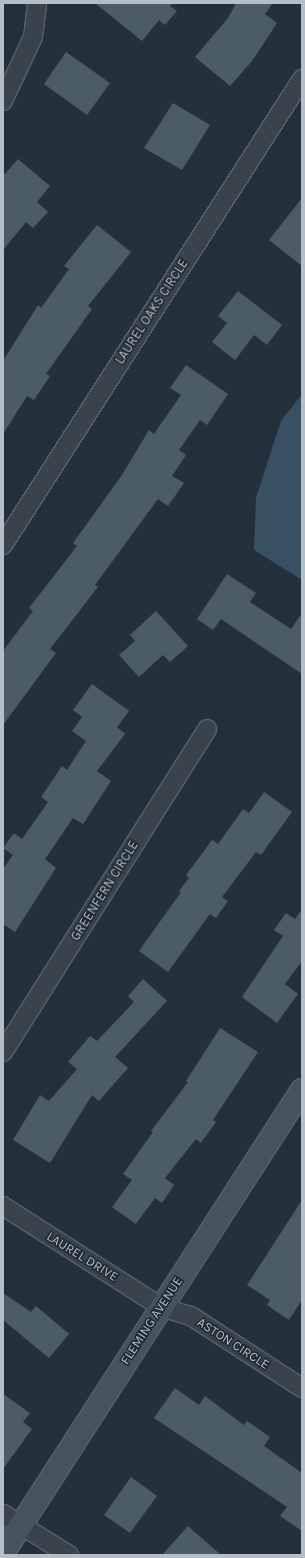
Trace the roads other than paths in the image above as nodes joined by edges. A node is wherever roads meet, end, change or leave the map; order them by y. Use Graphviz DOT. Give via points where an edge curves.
graph roads {
  1 [pos="37,3"];
  2 [pos="302,79"];
  3 [pos="3,101"];
  4 [pos="3,545"];
  5 [pos="207,729"];
  6 [pos="3,1052"];
  7 [pos="302,1090"];
  8 [pos="3,1206"];
  9 [pos="161,1307"];
  10 [pos="302,1388"];
  11 [pos="12,1519"];
  12 [pos="3,1553"];
  13 [pos="68,1555"];
  1 -- 3 [label="street" via="33,37"];
  2 -- 4 [label="street, LAUREL OAKS CIRCLE"];
  5 -- 6 [label="street, GREENFERN CIRCLE"];
  7 -- 9 [label="street, FLEMING AVENUE"];
  8 -- 9 [label="street, LAUREL DRIVE"];
  9 -- 10 [label="street, ASTON CIRCLE" via="191,1316"];
  9 -- 11 [label="street, FLEMING AVENUE"];
  11 -- 12 [label="street, FLEMING AVENUE"];
  11 -- 13 [label="street"];
}
